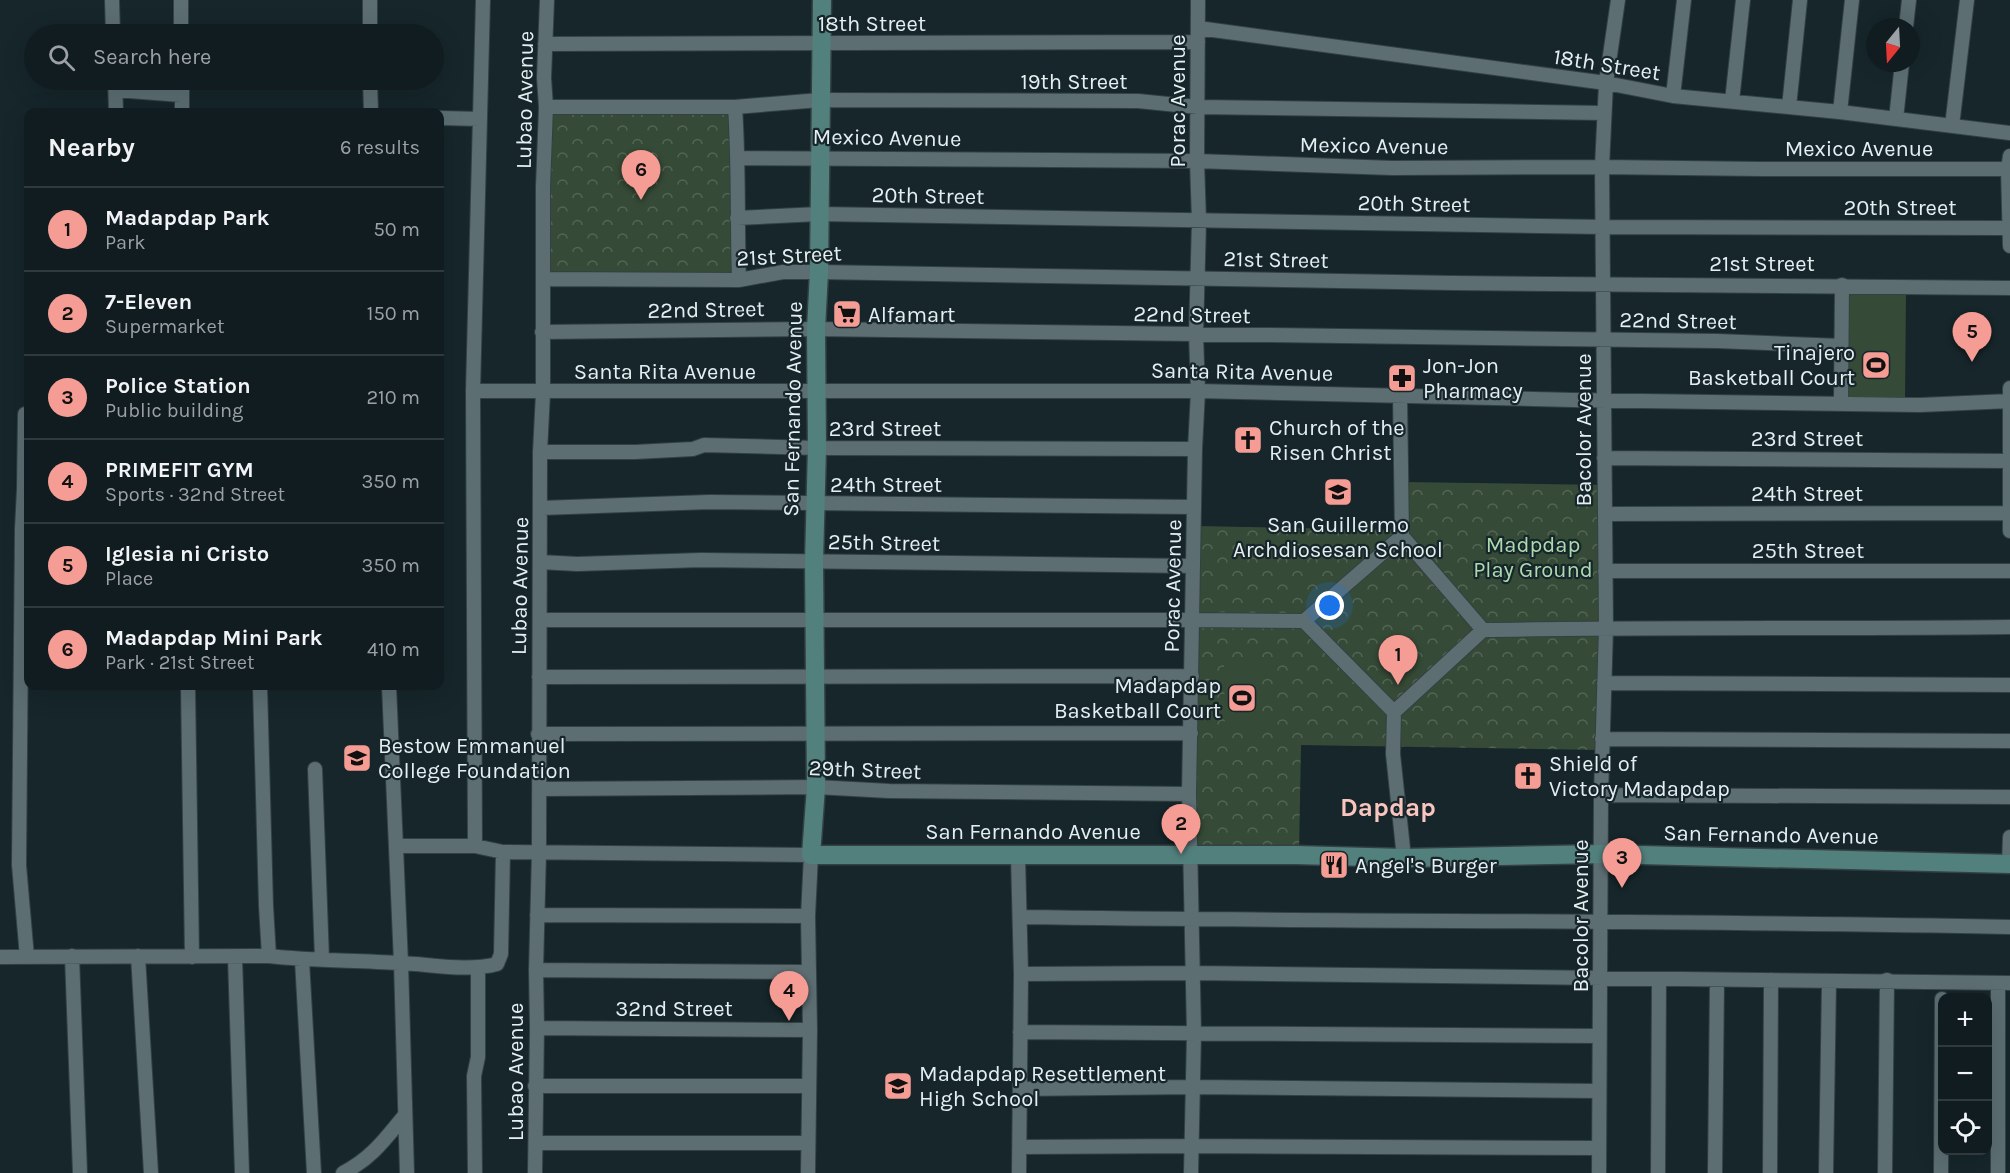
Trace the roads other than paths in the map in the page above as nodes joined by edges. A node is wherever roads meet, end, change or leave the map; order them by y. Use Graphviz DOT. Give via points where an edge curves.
graph roads {
  1 [pos="112,0"];
  2 [pos="181,0"];
  3 [pos="370,0"];
  4 [pos="483,0"];
  5 [pos="547,0"];
  6 [pos="822,0"];
  7 [pos="1198,0"];
  8 [pos="1618,0"];
  9 [pos="1684,0"];
  10 [pos="1743,0"];
  11 [pos="1800,0"];
  12 [pos="1852,0"];
  13 [pos="1909,0"];
  14 [pos="1967,0"];
  15 [pos="1907,18"];
  16 [pos="113,24"];
  17 [pos="181,24"];
  18 [pos="370,24"];
  19 [pos="1198,35"];
  20 [pos="545,44"];
  21 [pos="822,44"];
  22 [pos="1901,72"];
  23 [pos="1606,83"];
  24 [pos="115,90"];
  25 [pos="148,90"];
  26 [pos="181,90"];
  27 [pos="370,90"];
  28 [pos="181,95"];
  29 [pos="1672,96"];
  30 [pos="820,100"];
  31 [pos="1732,101"];
  32 [pos="1198,106"];
  33 [pos="546,107"];
  34 [pos="735,107"];
  35 [pos="1789,107"];
  36 [pos="116,108"];
  37 [pos="182,108"];
  38 [pos="371,108"];
  39 [pos="1840,112"];
  40 [pos="1603,113"];
  41 [pos="444,118"];
  42 [pos="480,119"];
  43 [pos="1896,119"];
  44 [pos="1952,126"];
  45 [pos="2010,133"];
  46 [pos="821,157"];
  47 [pos="738,158"];
  48 [pos="1197,161"];
  49 [pos="2009,162"];
  50 [pos="1602,167"];
  51 [pos="819,214"];
  52 [pos="737,218"];
  53 [pos="1199,221"];
  54 [pos="1603,227"];
  55 [pos="2009,228"];
  56 [pos="2010,246"];
  57 [pos="819,272"];
  58 [pos="1198,278"];
  59 [pos="543,279"];
  60 [pos="739,280"];
  61 [pos="1602,283"];
  62 [pos="1842,285"];
  63 [pos="2010,288"];
  64 [pos="816,329"];
  65 [pos="542,332"];
  66 [pos="1196,335"];
  67 [pos="1604,339"];
  68 [pos="1842,346"];
  69 [pos="2010,388"];
  70 [pos="818,391"];
  71 [pos="1198,391"];
  72 [pos="473,392"];
  73 [pos="543,393"];
  74 [pos="1400,396"];
  75 [pos="1603,401"];
  76 [pos="2010,401"];
  77 [pos="1841,403"];
  78 [pos="817,448"];
  79 [pos="1195,449"];
  80 [pos="540,452"];
  81 [pos="1604,458"];
  82 [pos="2009,460"];
  83 [pos="24,489"];
  84 [pos="815,504"];
  85 [pos="1194,507"];
  86 [pos="541,508"];
  87 [pos="2009,513"];
  88 [pos="1605,514"];
  89 [pos="2010,531"];
  90 [pos="1402,536"];
  91 [pos="540,562"];
  92 [pos="814,562"];
  93 [pos="1192,566"];
  94 [pos="1605,571"];
  95 [pos="2010,571"];
  96 [pos="541,620"];
  97 [pos="1192,620"];
  98 [pos="814,621"];
  99 [pos="1305,621"];
  100 [pos="2010,627"];
  101 [pos="1606,628"];
  102 [pos="1483,630"];
  103 [pos="1192,676"];
  104 [pos="538,677"];
  105 [pos="815,677"];
  106 [pos="1604,683"];
  107 [pos="2010,685"];
  108 [pos="188,690"];
  109 [pos="260,690"];
  110 [pos="388,690"];
  111 [pos="1394,712"];
  112 [pos="1191,733"];
  113 [pos="538,734"];
  114 [pos="814,735"];
  115 [pos="1602,739"];
  116 [pos="2010,741"];
  117 [pos="315,769"];
  118 [pos="816,787"];
  119 [pos="539,789"];
  120 [pos="1189,794"];
  121 [pos="1601,795"];
  122 [pos="2010,797"];
  123 [pos="2010,837"];
  124 [pos="396,846"];
  125 [pos="475,846"];
  126 [pos="503,852"];
  127 [pos="539,852"];
  128 [pos="1600,854"];
  129 [pos="811,855"];
  130 [pos="1018,856"];
  131 [pos="1190,856"];
  132 [pos="1404,858"];
  133 [pos="2010,864"];
  134 [pos="537,915"];
  135 [pos="808,916"];
  136 [pos="1021,917"];
  137 [pos="1193,920"];
  138 [pos="1601,922"];
  139 [pos="2010,927"];
  140 [pos="72,956"];
  141 [pos="138,956"];
  142 [pos="269,956"];
  143 [pos="0,957"];
  144 [pos="27,957"];
  145 [pos="192,957"];
  146 [pos="236,958"];
  147 [pos="322,959"];
  148 [pos="302,960"];
  149 [pos="401,963"];
  150 [pos="478,967"];
  151 [pos="536,970"];
  152 [pos="809,972"];
  153 [pos="1193,973"];
  154 [pos="1021,974"];
  155 [pos="1601,978"];
  156 [pos="1659,979"];
  157 [pos="1717,980"];
  158 [pos="1771,980"];
  159 [pos="1887,980"];
  160 [pos="1943,981"];
  161 [pos="1829,982"];
  162 [pos="2004,983"];
  163 [pos="1942,993"];
  164 [pos="537,1028"];
  165 [pos="810,1030"];
  166 [pos="1020,1032"];
  167 [pos="1194,1033"];
  168 [pos="1599,1036"];
  169 [pos="1942,1047"];
  170 [pos="535,1086"];
  171 [pos="808,1086"];
  172 [pos="1193,1087"];
  173 [pos="1020,1089"];
  174 [pos="1598,1091"];
  175 [pos="405,1114"];
  176 [pos="536,1143"];
  177 [pos="808,1143"];
  178 [pos="1192,1146"];
  179 [pos="1020,1147"];
  180 [pos="1599,1148"];
  181 [pos="80,1173"];
  182 [pos="151,1173"];
  183 [pos="242,1173"];
  184 [pos="314,1173"];
  185 [pos="343,1173"];
  186 [pos="406,1173"];
  187 [pos="475,1173"];
  188 [pos="535,1173"];
  189 [pos="808,1173"];
  190 [pos="1019,1173"];
  191 [pos="1191,1173"];
  192 [pos="1599,1173"];
  193 [pos="1658,1173"];
  194 [pos="1715,1173"];
  195 [pos="1770,1173"];
  196 [pos="1826,1173"];
  197 [pos="1885,1173"];
  198 [pos="1941,1173"];
  199 [pos="1998,1173"];
  1 -- 16 [label="street"];
  2 -- 17 [label="street"];
  3 -- 18 [label="street"];
  4 -- 42 [label="street"];
  5 -- 20 [label="street, Lubao Avenue"];
  6 -- 21 [label="main road, San Fernando Avenue"];
  7 -- 19 [label="street, Porac Avenue"];
  8 -- 23 [label="street, Bacolor Avenue"];
  9 -- 29 [label="street"];
  10 -- 31 [label="street"];
  11 -- 35 [label="street"];
  12 -- 39 [label="street"];
  13 -- 15 [label="street"];
  14 -- 44 [label="street"];
  19 -- 21 [label="street, 18th Street"];
  19 -- 23 [label="street, 18th Street"];
  19 -- 32 [label="street, Porac Avenue"];
  20 -- 21 [label="street, 18th Street"];
  20 -- 33 [label="street, Lubao Avenue"];
  21 -- 30 [label="main road, San Fernando Avenue"];
  22 -- 43 [label="street"];
  23 -- 29 [label="street, 18th Street"];
  23 -- 40 [label="street, Bacolor Avenue"];
  24 -- 36 [label="street"];
  25 -- 28 [label="street"];
  26 -- 28 [label="street"];
  27 -- 38 [label="street"];
  28 -- 37 [label="street"];
  29 -- 31 [label="street, 18th Street"];
  30 -- 32 [label="street, 19th Street" via="1138,101"];
  30 -- 34 [label="street, 19th Street"];
  30 -- 46 [label="main road, San Fernando Avenue"];
  31 -- 35 [label="street, 18th Street"];
  32 -- 40 [label="street, 19th Street"];
  32 -- 48 [label="street, Porac Avenue"];
  33 -- 34 [label="street, 19th Street"];
  33 -- 59 [label="street, Lubao Avenue"];
  34 -- 47 [label="street"];
  35 -- 39 [label="street, 18th Street"];
  39 -- 43 [label="street, 18th Street"];
  40 -- 50 [label="street, Bacolor Avenue"];
  41 -- 42 [label="street"];
  42 -- 72 [label="street"];
  43 -- 44 [label="street, 18th Street"];
  44 -- 45 [label="street, 18th Street"];
  46 -- 47 [label="street, Mexico Avenue"];
  46 -- 48 [label="street, Mexico Avenue"];
  46 -- 51 [label="main road, San Fernando Avenue"];
  47 -- 52 [label="street"];
  48 -- 50 [label="street, Mexico Avenue" via="1392,168"];
  48 -- 53 [label="street, Porac Avenue"];
  49 -- 50 [label="street, Mexico Avenue" via="1761,170"];
  49 -- 55 [label="street"];
  50 -- 54 [label="street, Bacolor Avenue"];
  51 -- 52 [label="street, 20th Street"];
  51 -- 53 [label="street, 20th Street"];
  51 -- 57 [label="main road, San Fernando Avenue"];
  52 -- 60 [label="street"];
  53 -- 54 [label="street, 20th Street"];
  53 -- 58 [label="street, Porac Avenue"];
  54 -- 55 [label="street, 20th Street"];
  54 -- 61 [label="street, Bacolor Avenue"];
  55 -- 56 [label="street"];
  57 -- 58 [label="street, 21st Street"];
  57 -- 60 [label="street, 21st Street" via="783,272"];
  57 -- 64 [label="main road, San Fernando Avenue"];
  58 -- 61 [label="street, 21st Street"];
  58 -- 66 [label="street, Porac Avenue"];
  59 -- 60 [label="street, 21st Street"];
  59 -- 65 [label="street, Lubao Avenue"];
  61 -- 62 [label="street, 21st Street"];
  61 -- 67 [label="street, Bacolor Avenue"];
  62 -- 63 [label="street, 21st Street"];
  62 -- 68 [label="street"];
  64 -- 65 [label="street, 22nd Street"];
  64 -- 66 [label="street, 22nd Street"];
  64 -- 70 [label="main road, San Fernando Avenue"];
  65 -- 73 [label="street, Lubao Avenue"];
  66 -- 67 [label="street, 22nd Street"];
  66 -- 71 [label="street, Porac Avenue"];
  67 -- 68 [label="street, 22nd Street"];
  67 -- 75 [label="street, Bacolor Avenue"];
  68 -- 77 [label="street"];
  69 -- 76 [label="street"];
  70 -- 71 [label="street, Santa Rita Avenue"];
  70 -- 73 [label="street, Santa Rita Avenue"];
  70 -- 78 [label="main road, San Fernando Avenue"];
  71 -- 74 [label="street, Santa Rita Avenue"];
  71 -- 79 [label="street, Porac Avenue"];
  72 -- 73 [label="street, Santa Rita Avenue"];
  72 -- 125 [label="street"];
  73 -- 80 [label="street, Lubao Avenue"];
  74 -- 75 [label="street, Santa Rita Avenue"];
  74 -- 90 [label="street"];
  75 -- 77 [label="street, Santa Rita Avenue"];
  75 -- 81 [label="street, Bacolor Avenue"];
  76 -- 77 [label="street, Santa Rita Avenue"];
  76 -- 82 [label="street"];
  78 -- 79 [label="street, 23rd Street"];
  78 -- 80 [label="street, 23rd Street" via="704,445 635,452"];
  78 -- 84 [label="main road, San Fernando Avenue"];
  79 -- 85 [label="street, Porac Avenue"];
  80 -- 86 [label="street, Lubao Avenue"];
  81 -- 82 [label="street, 23rd Street"];
  81 -- 88 [label="street, Bacolor Avenue"];
  82 -- 87 [label="street"];
  83 -- 144 [label="street" via="19,864"];
  84 -- 85 [label="street, 24th Street"];
  84 -- 86 [label="street, 24th Street" via="709,502"];
  84 -- 92 [label="main road, San Fernando Avenue"];
  85 -- 93 [label="street, Porac Avenue"];
  86 -- 91 [label="street, Lubao Avenue"];
  87 -- 88 [label="street, 24th Street"];
  87 -- 89 [label="street"];
  88 -- 94 [label="street, Bacolor Avenue"];
  90 -- 99 [label="street"];
  90 -- 102 [label="street"];
  91 -- 92 [label="street, 25th Street"];
  91 -- 96 [label="street, Lubao Avenue"];
  92 -- 93 [label="street, 25th Street"];
  92 -- 98 [label="main road, San Fernando Avenue"];
  93 -- 97 [label="street, Porac Avenue"];
  94 -- 95 [label="street, 25th Street"];
  94 -- 101 [label="street, Bacolor Avenue"];
  96 -- 98 [label="street"];
  96 -- 104 [label="street, Lubao Avenue"];
  97 -- 98 [label="street"];
  97 -- 99 [label="street"];
  97 -- 103 [label="street, Porac Avenue"];
  98 -- 105 [label="main road, San Fernando Avenue"];
  99 -- 111 [label="street"];
  100 -- 101 [label="street"];
  101 -- 102 [label="street"];
  101 -- 106 [label="street, Bacolor Avenue"];
  102 -- 111 [label="street"];
  103 -- 105 [label="street"];
  103 -- 112 [label="street, Porac Avenue"];
  104 -- 105 [label="street"];
  104 -- 113 [label="street, Lubao Avenue"];
  105 -- 114 [label="main road, San Fernando Avenue"];
  106 -- 107 [label="street"];
  106 -- 115 [label="street, Bacolor Avenue"];
  108 -- 145 [label="street"];
  109 -- 142 [label="street"];
  110 -- 124 [label="street"];
  111 -- 132 [label="street" via="1393,754"];
  112 -- 114 [label="street"];
  112 -- 120 [label="street, Porac Avenue"];
  113 -- 114 [label="street"];
  113 -- 119 [label="street, Lubao Avenue"];
  114 -- 118 [label="main road, San Fernando Avenue"];
  115 -- 116 [label="street"];
  115 -- 121 [label="street, Bacolor Avenue"];
  117 -- 147 [label="street"];
  118 -- 119 [label="street, 29th Street"];
  118 -- 120 [label="street, 29th Street"];
  118 -- 129 [label="main road, San Fernando Avenue"];
  119 -- 127 [label="street, Lubao Avenue"];
  120 -- 131 [label="street, Porac Avenue"];
  121 -- 122 [label="street"];
  121 -- 128 [label="street, Bacolor Avenue"];
  123 -- 133 [label="street"];
  124 -- 125 [label="street, San Fernando Avenue"];
  124 -- 149 [label="street"];
  125 -- 126 [label="street, San Fernando Avenue"];
  126 -- 127 [label="street, San Fernando Avenue"];
  126 -- 150 [label="street" via="501,954 497,964"];
  127 -- 129 [label="street, San Fernando Avenue"];
  127 -- 134 [label="street, Lubao Avenue"];
  128 -- 132 [label="main road, San Fernando Avenue"];
  128 -- 133 [label="main road, San Fernando Avenue"];
  128 -- 138 [label="street, Bacolor Avenue"];
  129 -- 130 [label="main road, San Fernando Avenue"];
  129 -- 135 [label="street, San Fernando Avenue"];
  130 -- 131 [label="main road, San Fernando Avenue"];
  130 -- 136 [label="street"];
  131 -- 132 [label="main road, San Fernando Avenue"];
  131 -- 137 [label="street, Porac Avenue"];
  134 -- 135 [label="street"];
  134 -- 151 [label="street, Lubao Avenue"];
  135 -- 152 [label="street, San Fernando Avenue"];
  136 -- 137 [label="street"];
  136 -- 154 [label="street"];
  137 -- 138 [label="street"];
  137 -- 153 [label="street, Porac Avenue"];
  138 -- 139 [label="street"];
  138 -- 155 [label="street, Bacolor Avenue"];
  140 -- 141 [label="street"];
  140 -- 144 [label="street"];
  140 -- 181 [label="street"];
  141 -- 145 [label="street"];
  141 -- 182 [label="street"];
  142 -- 146 [label="street"];
  142 -- 148 [label="street"];
  143 -- 144 [label="street"];
  145 -- 146 [label="street"];
  146 -- 183 [label="street"];
  147 -- 148 [label="street"];
  147 -- 149 [label="street"];
  148 -- 184 [label="street"];
  149 -- 150 [label="street"];
  149 -- 175 [label="street"];
  150 -- 187 [label="street"];
  151 -- 152 [label="street"];
  151 -- 164 [label="street, Lubao Avenue"];
  152 -- 165 [label="street, San Fernando Avenue"];
  153 -- 154 [label="street"];
  153 -- 155 [label="street"];
  153 -- 167 [label="street, Porac Avenue"];
  154 -- 166 [label="street"];
  155 -- 156 [label="street"];
  155 -- 168 [label="street, Bacolor Avenue"];
  156 -- 157 [label="street"];
  156 -- 193 [label="street"];
  157 -- 158 [label="street"];
  157 -- 194 [label="street"];
  158 -- 161 [label="street"];
  158 -- 195 [label="street"];
  159 -- 160 [label="street"];
  159 -- 161 [label="street"];
  159 -- 197 [label="street"];
  160 -- 162 [label="street"];
  160 -- 163 [label="street"];
  161 -- 196 [label="street"];
  162 -- 199 [label="street"];
  164 -- 165 [label="street, 32nd Street"];
  164 -- 170 [label="street, Lubao Avenue"];
  165 -- 171 [label="street, San Fernando Avenue"];
  166 -- 167 [label="street"];
  166 -- 173 [label="street"];
  167 -- 168 [label="street"];
  167 -- 172 [label="street, Porac Avenue"];
  168 -- 174 [label="street, Bacolor Avenue"];
  169 -- 198 [label="street"];
  170 -- 171 [label="street"];
  170 -- 176 [label="street, Lubao Avenue"];
  171 -- 177 [label="street, San Fernando Avenue"];
  172 -- 173 [label="street"];
  172 -- 174 [label="street"];
  172 -- 178 [label="street, Porac Avenue"];
  173 -- 179 [label="street"];
  174 -- 180 [label="street, Bacolor Avenue"];
  175 -- 185 [label="street" via="376,1151"];
  175 -- 186 [label="street"];
  176 -- 177 [label="street"];
  176 -- 188 [label="street, Lubao Avenue"];
  177 -- 189 [label="street, San Fernando Avenue"];
  178 -- 179 [label="street"];
  178 -- 180 [label="street"];
  178 -- 191 [label="street, Porac Avenue"];
  179 -- 190 [label="street"];
  180 -- 192 [label="street, Bacolor Avenue"];
}
